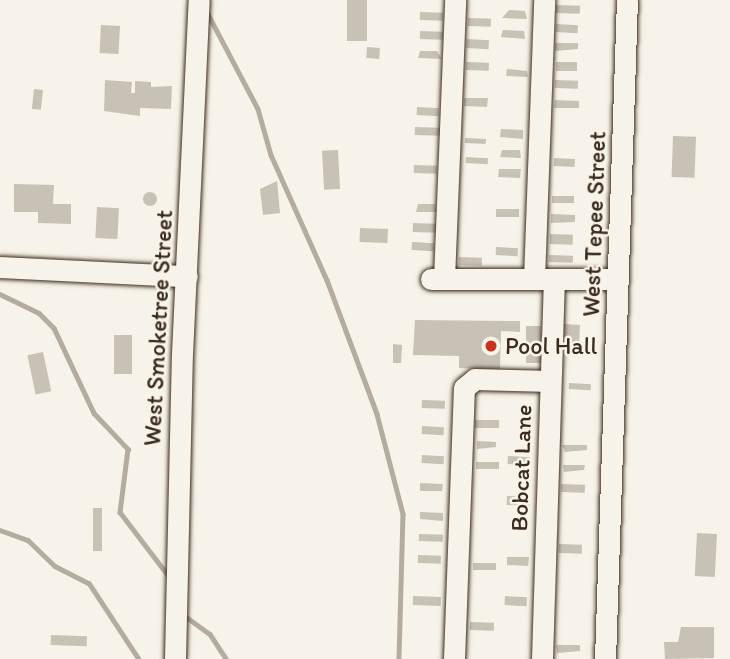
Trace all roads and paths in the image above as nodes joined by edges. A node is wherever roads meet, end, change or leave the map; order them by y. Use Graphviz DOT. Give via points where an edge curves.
graph roads {
  1 [pos="199,0"];
  2 [pos="455,0"];
  3 [pos="544,0"];
  4 [pos="627,0"];
  5 [pos="0,267"];
  6 [pos="187,276"];
  7 [pos="544,279"];
  8 [pos="618,279"];
  9 [pos="550,381"];
  10 [pos="175,659"];
  11 [pos="454,659"];
  12 [pos="542,659"];
  13 [pos="605,659"];
  1 -- 6 [label="street, West Smoketree Street"];
  2 -- 7 [label="street" via="438,279"];
  3 -- 7 [label="street, Bobcat Lane"];
  4 -- 8 [label="street, West Tepee Street"];
  5 -- 6 [label="street"];
  6 -- 10 [label="street, West Smoketree Street"];
  7 -- 8 [label="street"];
  7 -- 9 [label="street, Bobcat Lane"];
  8 -- 13 [label="street, West Tepee Street"];
  9 -- 11 [label="street" via="475,379 464,388"];
  9 -- 12 [label="street, Bobcat Lane"];
}
